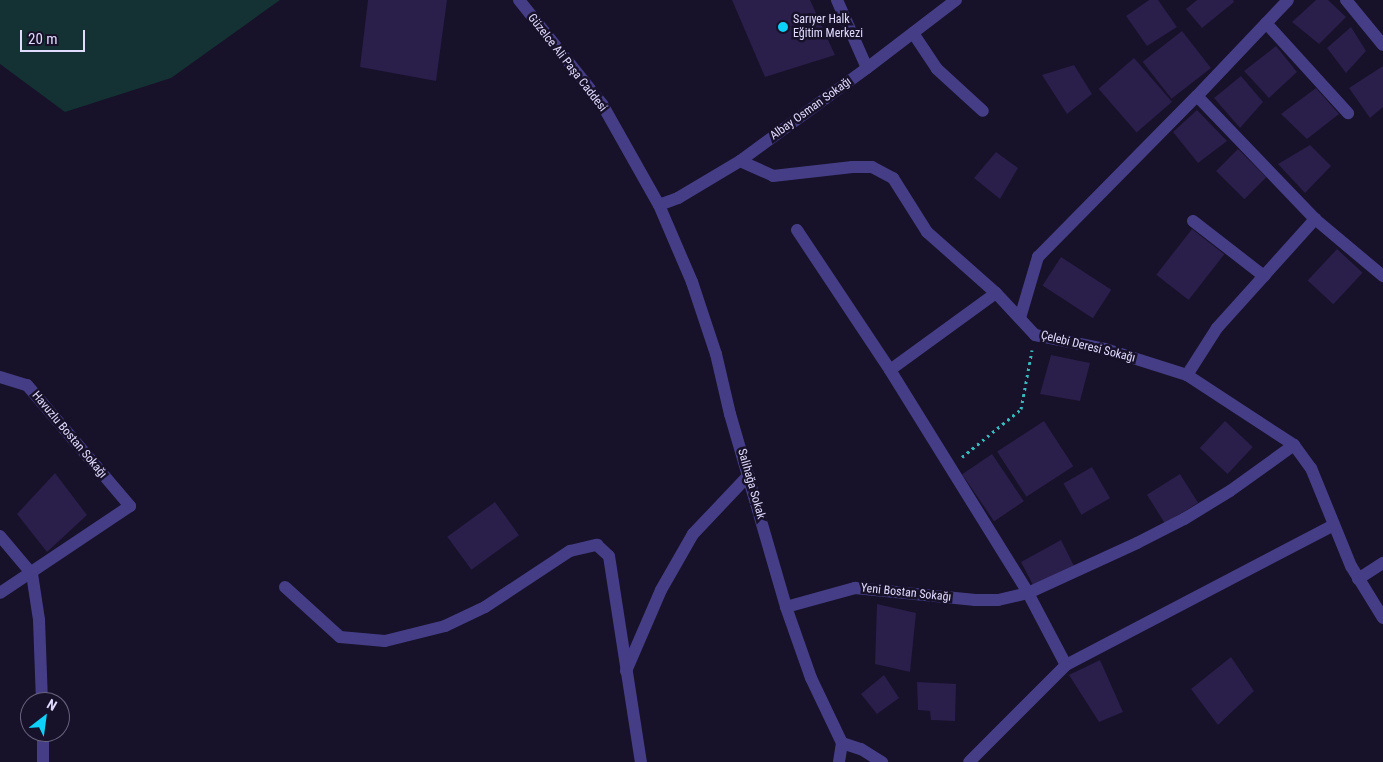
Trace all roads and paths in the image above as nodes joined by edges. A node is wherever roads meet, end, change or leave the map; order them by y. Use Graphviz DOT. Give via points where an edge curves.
graph roads {
  1 [pos="519,0"];
  2 [pos="837,0"];
  3 [pos="956,0"];
  4 [pos="1288,0"];
  5 [pos="1346,0"];
  6 [pos="1266,23"];
  7 [pos="913,33"];
  8 [pos="1383,45"];
  9 [pos="867,68"];
  10 [pos="1197,96"];
  11 [pos="983,112"];
  12 [pos="1348,113"];
  13 [pos="740,161"];
  14 [pos="659,205"];
  15 [pos="1315,219"];
  16 [pos="1193,221"];
  17 [pos="797,230"];
  18 [pos="1264,276"];
  19 [pos="1383,276"];
  20 [pos="996,294"];
  21 [pos="1020,318"];
  22 [pos="1035,334"];
  23 [pos="890,370"];
  24 [pos="1187,375"];
  25 [pos="0,377"];
  26 [pos="1294,445"];
  27 [pos="949,466"];
  28 [pos="749,475"];
  29 [pos="1334,525"];
  30 [pos="0,536"];
  31 [pos="1383,563"];
  32 [pos="32,574"];
  33 [pos="1358,579"];
  34 [pos="285,587"];
  35 [pos="0,593"];
  36 [pos="1028,593"];
  37 [pos="786,607"];
  38 [pos="1383,618"];
  39 [pos="1066,665"];
  40 [pos="626,671"];
  41 [pos="42,692"];
  42 [pos="43,742"];
  43 [pos="842,743"];
  44 [pos="43,762"];
  45 [pos="641,762"];
  46 [pos="839,762"];
  47 [pos="882,762"];
  48 [pos="970,762"];
  1 -- 14 [label="street, Güzelce Ali Paşa Caddesi" via="602,104"];
  2 -- 9 [label="street"];
  3 -- 7 [label="street, Albay Osman Sokağı"];
  4 -- 6 [label="street"];
  5 -- 8 [label="street"];
  6 -- 10 [label="street"];
  6 -- 12 [label="street"];
  7 -- 9 [label="street, Albay Osman Sokağı"];
  7 -- 11 [label="street" via="937,69"];
  9 -- 13 [label="street, Albay Osman Sokağı"];
  10 -- 15 [label="street"];
  10 -- 21 [label="street" via="1038,257"];
  13 -- 14 [label="street, Albay Osman Sokağı" via="678,198"];
  13 -- 20 [label="street, Çelebi Deresi Sokağı" via="773,176 872,167 893,178 928,232"];
  14 -- 28 [label="street, Salihağa Sokak" via="692,282 716,354"];
  15 -- 18 [label="street"];
  15 -- 19 [label="street"];
  16 -- 18 [label="street"];
  17 -- 23 [label="street"];
  18 -- 24 [label="street" via="1217,328"];
  20 -- 21 [label="street, Çelebi Deresi Sokağı"];
  20 -- 23 [label="street"];
  21 -- 22 [label="street, Çelebi Deresi Sokağı"];
  22 -- 24 [label="street, Çelebi Deresi Sokağı" via="1105,349"];
  22 -- 27 [label="path" via="1021,409"];
  23 -- 27 [label="street"];
  24 -- 26 [label="street, Çelebi Deresi Sokağı"];
  25 -- 32 [label="street, Havuzlu Bostan Sokağı" via="27,385 130,506"];
  26 -- 29 [label="street, Çelebi Deresi Sokağı" via="1310,468"];
  26 -- 36 [label="street, Yeni Bostan Sokağı" via="1184,519"];
  27 -- 36 [label="street"];
  28 -- 37 [label="street, Salihağa Sokak"];
  28 -- 40 [label="street" via="693,534 662,590"];
  29 -- 33 [label="street, Çelebi Deresi Sokağı"];
  29 -- 39 [label="street"];
  30 -- 32 [label="street"];
  31 -- 33 [label="street"];
  32 -- 35 [label="street"];
  32 -- 41 [label="street" via="39,620"];
  33 -- 38 [label="street, Çelebi Deresi Sokağı"];
  34 -- 40 [label="street" via="340,637 385,641 453,622 485,607 570,551 597,545 609,556"];
  36 -- 37 [label="street, Yeni Bostan Sokağı" via="998,600 975,600 854,588"];
  36 -- 39 [label="street"];
  37 -- 43 [label="street, Salihağa Sokak" via="811,678"];
  39 -- 48 [label="street"];
  40 -- 45 [label="street"];
  42 -- 44 [label="street"];
  43 -- 46 [label="street"];
  43 -- 47 [label="street"];
}
